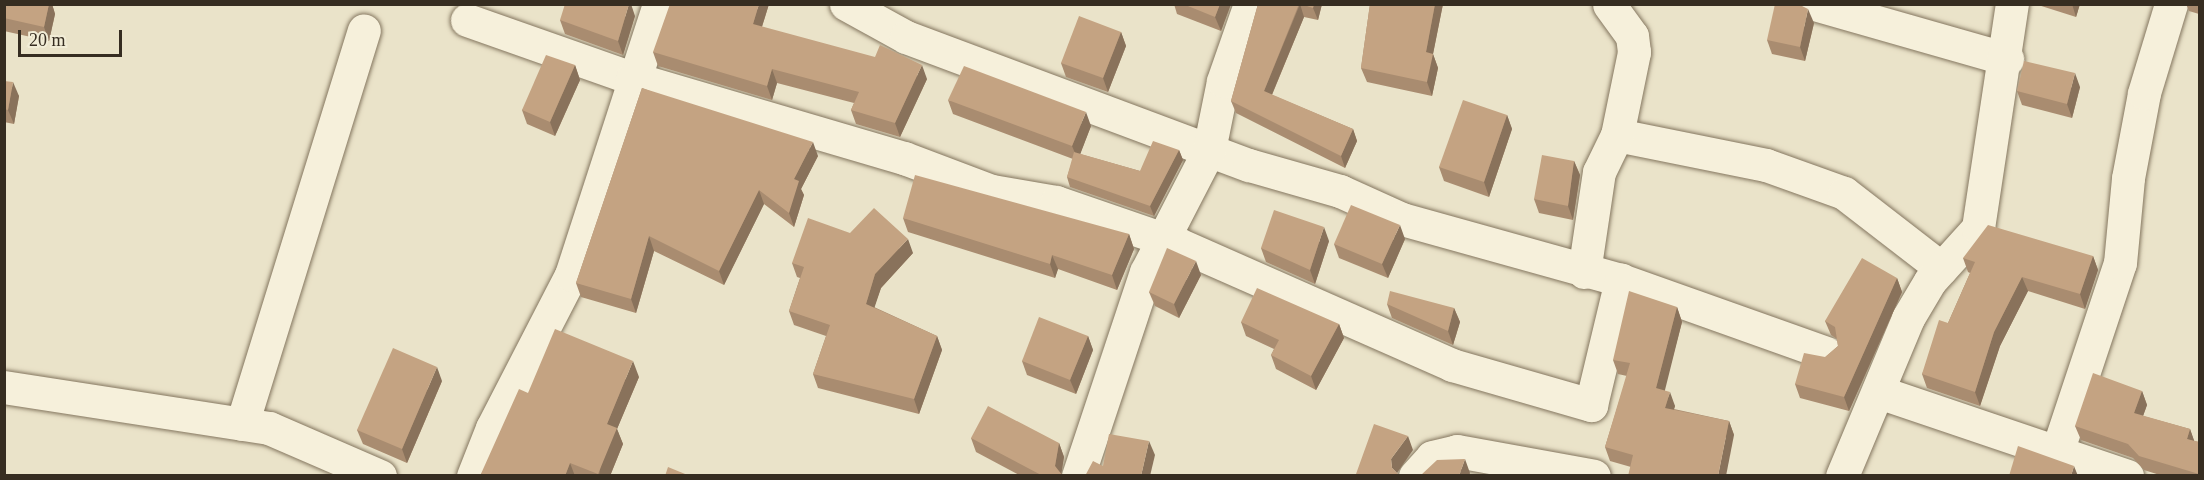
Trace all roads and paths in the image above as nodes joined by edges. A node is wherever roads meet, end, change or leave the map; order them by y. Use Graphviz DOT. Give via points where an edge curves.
graph roads {
  1 [pos="659,4"];
  2 [pos="846,4"];
  3 [pos="1250,4"];
  4 [pos="1609,4"];
  5 [pos="1814,4"];
  6 [pos="2012,4"];
  7 [pos="2171,4"];
  8 [pos="467,20"];
  9 [pos="364,30"];
  10 [pos="2007,59"];
  11 [pos="632,78"];
  12 [pos="1617,135"];
  13 [pos="1209,150"];
  14 [pos="1166,241"];
  15 [pos="1941,268"];
  16 [pos="1584,272"];
  17 [pos="1621,280"];
  18 [pos="1826,353"];
  19 [pos="4,387"];
  20 [pos="1879,392"];
  21 [pos="242,424"];
  22 [pos="2057,452"];
  23 [pos="380,476"];
  24 [pos="473,476"];
  25 [pos="1078,476"];
  26 [pos="1415,476"];
  27 [pos="1594,476"];
  28 [pos="1842,476"];
  29 [pos="2127,476"];
  1 -- 11 [label="street"];
  2 -- 13 [label="street" via="906,37"];
  3 -- 13 [label="street" via="1223,81"];
  4 -- 12 [label="street" via="1632,36 1634,52"];
  5 -- 10 [label="street"];
  6 -- 10 [label="street"];
  7 -- 22 [label="street" via="2128,178 2120,263"];
  8 -- 11 [label="street"];
  9 -- 21 [label="street"];
  10 -- 15 [label="street" via="1983,173 1986,202 1978,228"];
  11 -- 14 [label="street" via="904,158 992,191 1056,202"];
  11 -- 24 [label="street" via="571,275 492,428"];
  12 -- 15 [label="street" via="1766,165 1844,194"];
  12 -- 16 [label="street" via="1599,172"];
  13 -- 14 [label="street"];
  13 -- 16 [label="street" via="1340,191 1402,219"];
  14 -- 17 [label="street" via="1452,365 1591,405"];
  14 -- 25 [label="street" via="1146,272"];
  15 -- 20 [label="street" via="1908,318"];
  16 -- 17 [label="street"];
  17 -- 18 [label="street"];
  19 -- 21 [label="street"];
  20 -- 22 [label="street"];
  20 -- 28 [label="street"];
  21 -- 23 [label="street" via="269,428"];
  22 -- 29 [label="street"];
  26 -- 27 [label="street" via="1432,457 1457,451"];
}
